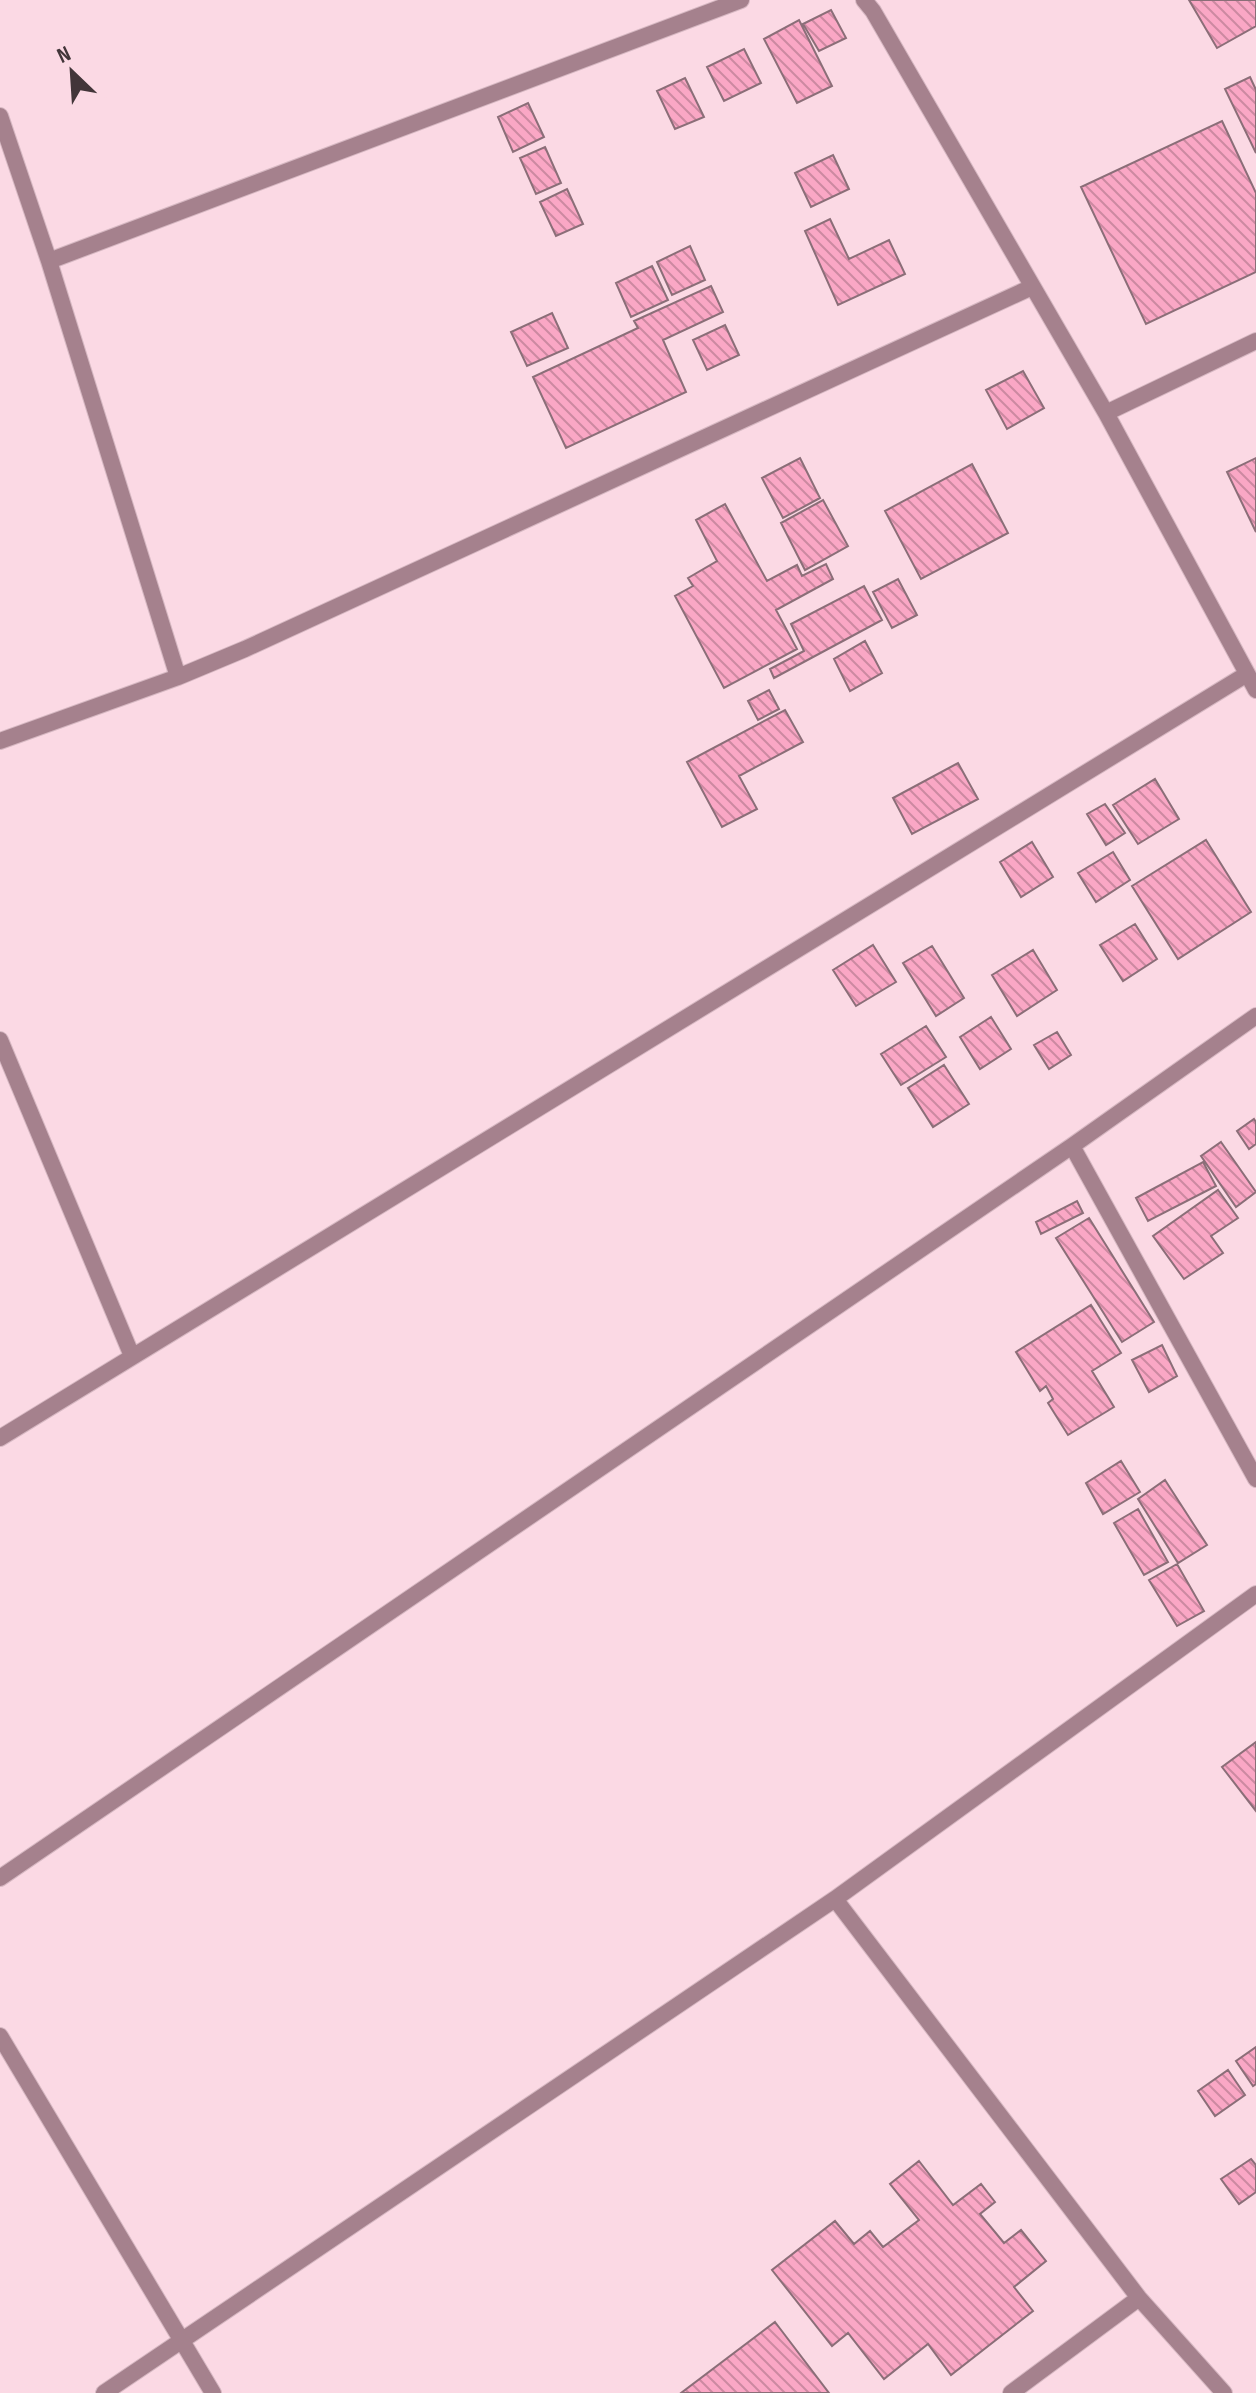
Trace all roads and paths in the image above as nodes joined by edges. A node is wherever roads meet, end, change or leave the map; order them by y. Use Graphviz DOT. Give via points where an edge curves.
graph roads {
  1 [pos="741,0"];
  2 [pos="864,0"];
  3 [pos="0,116"];
  4 [pos="49,261"];
  5 [pos="1032,287"];
  6 [pos="1256,341"];
  7 [pos="1106,413"];
  8 [pos="1247,674"];
  9 [pos="178,677"];
  10 [pos="1256,690"];
  11 [pos="0,741"];
  12 [pos="1256,1016"];
  13 [pos="0,1040"];
  14 [pos="1072,1146"];
  15 [pos="132,1356"];
  16 [pos="0,1438"];
  17 [pos="1256,1479"];
  18 [pos="1256,1594"];
  19 [pos="0,1878"];
  20 [pos="835,1899"];
  21 [pos="0,2036"];
  22 [pos="1139,2298"];
  23 [pos="182,2342"];
  24 [pos="104,2393"];
  25 [pos="213,2393"];
  26 [pos="1011,2393"];
  27 [pos="1224,2393"];
  1 -- 4 [label="street"];
  2 -- 5 [label="street"];
  3 -- 4 [label="street"];
  4 -- 9 [label="street"];
  5 -- 7 [label="street"];
  5 -- 9 [label="street"];
  6 -- 7 [label="street"];
  7 -- 8 [label="street"];
  8 -- 10 [label="street"];
  8 -- 15 [label="street"];
  9 -- 11 [label="street"];
  12 -- 14 [label="street"];
  13 -- 15 [label="street"];
  14 -- 17 [label="street"];
  14 -- 19 [label="street"];
  15 -- 16 [label="street"];
  18 -- 20 [label="street"];
  20 -- 22 [label="street"];
  20 -- 23 [label="street"];
  21 -- 23 [label="street"];
  22 -- 26 [label="street"];
  22 -- 27 [label="street"];
  23 -- 24 [label="street"];
  23 -- 25 [label="street"];
}
